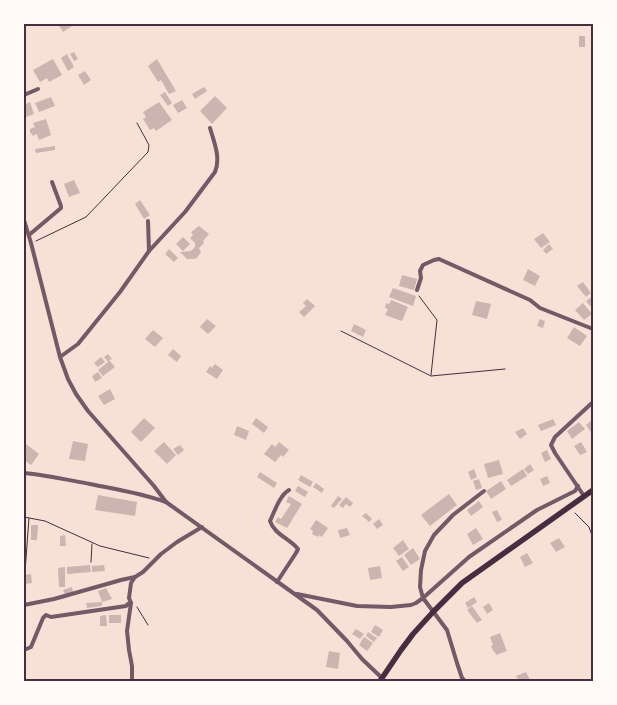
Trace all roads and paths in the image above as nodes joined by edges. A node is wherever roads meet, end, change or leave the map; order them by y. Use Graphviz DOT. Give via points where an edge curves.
graph roads {
  1 [pos="38,89"];
  2 [pos="24,95"];
  3 [pos="138,123"];
  4 [pos="210,128"];
  5 [pos="52,182"];
  6 [pos="24,220"];
  7 [pos="148,221"];
  8 [pos="28,234"];
  9 [pos="31,243"];
  10 [pos="149,251"];
  11 [pos="416,290"];
  12 [pos="593,330"];
  13 [pos="342,331"];
  14 [pos="60,357"];
  15 [pos="505,369"];
  16 [pos="431,376"];
  17 [pos="593,402"];
  18 [pos="24,474"];
  19 [pos="578,486"];
  20 [pos="289,490"];
  21 [pos="593,490"];
  22 [pos="484,491"];
  23 [pos="584,496"];
  24 [pos="166,502"];
  25 [pos="568,507"];
  26 [pos="24,517"];
  27 [pos="29,518"];
  28 [pos="202,527"];
  29 [pos="593,538"];
  30 [pos="92,543"];
  31 [pos="154,560"];
  32 [pos="92,562"];
  33 [pos="25,572"];
  34 [pos="136,577"];
  35 [pos="277,582"];
  36 [pos="130,594"];
  37 [pos="294,594"];
  38 [pos="423,598"];
  39 [pos="131,603"];
  40 [pos="24,605"];
  41 [pos="433,612"];
  42 [pos="148,625"];
  43 [pos="24,650"];
  44 [pos="381,680"];
  45 [pos="132,681"];
  46 [pos="465,681"];
  1 -- 2 [label="street"];
  3 -- 9 [label="path" via="148,152 86,217"];
  4 -- 10 [label="street" via="218,166 184,212"];
  5 -- 8 [label="street" via="62,206"];
  6 -- 8 [label="street"];
  7 -- 10 [label="street"];
  8 -- 9 [label="street"];
  9 -- 14 [label="street"];
  10 -- 14 [label="street" via="78,344"];
  11 -- 12 [label="street" via="421,278 420,268 440,259"];
  11 -- 16 [label="path" via="437,320"];
  13 -- 16 [label="path"];
  14 -- 24 [label="street" via="68,379 88,411"];
  15 -- 16 [label="path"];
  17 -- 19 [label="street" via="555,437 551,445"];
  18 -- 24 [label="street" via="118,489"];
  19 -- 23 [label="street"];
  19 -- 38 [label="street" via="575,491 537,510 469,557"];
  20 -- 35 [label="street" via="282,496 270,525 298,549"];
  21 -- 23 [label="main road"];
  22 -- 38 [label="street" via="434,535 425,551 421,570"];
  23 -- 25 [label="main road"];
  24 -- 28 [label="street"];
  25 -- 29 [label="path" via="589,527"];
  25 -- 41 [label="main road" via="462,584"];
  26 -- 27 [label="path"];
  27 -- 30 [label="path" via="45,521"];
  27 -- 33 [label="path"];
  28 -- 31 [label="street"];
  28 -- 35 [label="street"];
  30 -- 31 [label="path"];
  30 -- 32 [label="path"];
  31 -- 34 [label="street"];
  34 -- 36 [label="street"];
  34 -- 40 [label="street"];
  35 -- 37 [label="street"];
  36 -- 39 [label="street"];
  36 -- 42 [label="path"];
  37 -- 38 [label="street" via="357,606 411,605"];
  37 -- 44 [label="street" via="317,610"];
  38 -- 41 [label="street"];
  39 -- 43 [label="street" via="51,617 46,615 31,647"];
  39 -- 45 [label="street" via="127,631"];
  41 -- 44 [label="main road"];
  41 -- 46 [label="street" via="447,630"];
}
